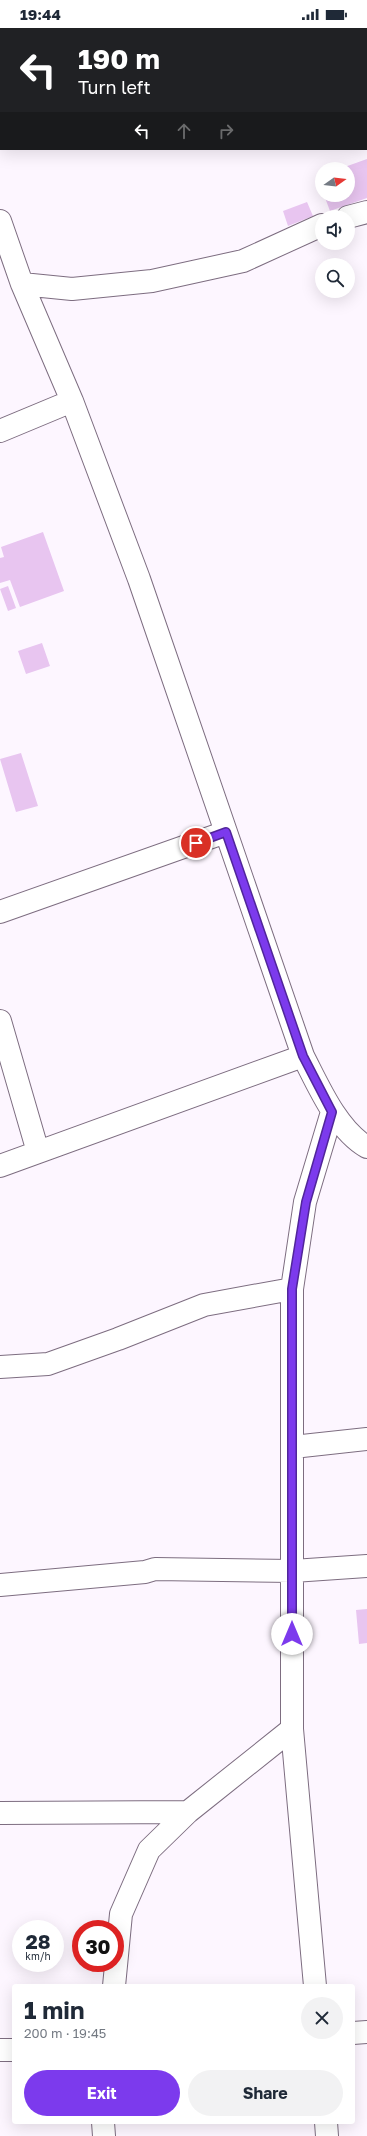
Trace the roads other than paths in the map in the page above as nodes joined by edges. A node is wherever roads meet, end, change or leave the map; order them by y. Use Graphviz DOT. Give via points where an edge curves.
graph roads {
  1 [pos="367,212"];
  2 [pos="355,215"];
  3 [pos="0,221"];
  4 [pos="315,228"];
  5 [pos="22,284"];
  6 [pos="72,401"];
  7 [pos="0,431"];
  8 [pos="226,832"];
  9 [pos="0,912"];
  10 [pos="0,1021"];
  11 [pos="303,1056"];
  12 [pos="332,1112"];
  13 [pos="367,1147"];
  14 [pos="38,1152"];
  15 [pos="0,1166"];
  16 [pos="292,1289"];
  17 [pos="0,1367"];
  18 [pos="367,1439"];
  19 [pos="293,1447"];
  20 [pos="367,1566"];
  21 [pos="293,1571"];
  22 [pos="0,1585"];
  23 [pos="292,1729"];
  24 [pos="188,1812"];
  25 [pos="0,1813"];
  26 [pos="114,1984"];
  27 [pos="315,1984"];
  28 [pos="367,2032"];
  29 [pos="355,2033"];
  30 [pos="0,2050"];
  31 [pos="12,2050"];
  32 [pos="103,2124"];
  33 [pos="326,2124"];
  34 [pos="104,2136"];
  35 [pos="327,2136"];
  1 -- 2 [label="street"];
  3 -- 5 [label="street"];
  4 -- 5 [label="street" via="243,261 152,281 72,289"];
  5 -- 6 [label="street"];
  6 -- 7 [label="street"];
  6 -- 8 [label="street" via="139,579"];
  8 -- 9 [label="street"];
  8 -- 11 [label="street"];
  10 -- 14 [label="street"];
  11 -- 12 [label="street"];
  11 -- 14 [label="street"];
  12 -- 13 [label="street" via="359,1142"];
  12 -- 16 [label="street" via="306,1202"];
  14 -- 15 [label="street"];
  16 -- 17 [label="street" via="204,1304 48,1364"];
  16 -- 19 [label="street"];
  18 -- 19 [label="street"];
  19 -- 21 [label="street"];
  20 -- 21 [label="street"];
  21 -- 22 [label="street" via="156,1569"];
  21 -- 23 [label="street"];
  23 -- 24 [label="street"];
  23 -- 27 [label="street"];
  24 -- 25 [label="street"];
  24 -- 26 [label="street" via="149,1850 120,1914"];
  28 -- 29 [label="street"];
  30 -- 31 [label="street"];
  32 -- 34 [label="street"];
  33 -- 35 [label="street"];
}
